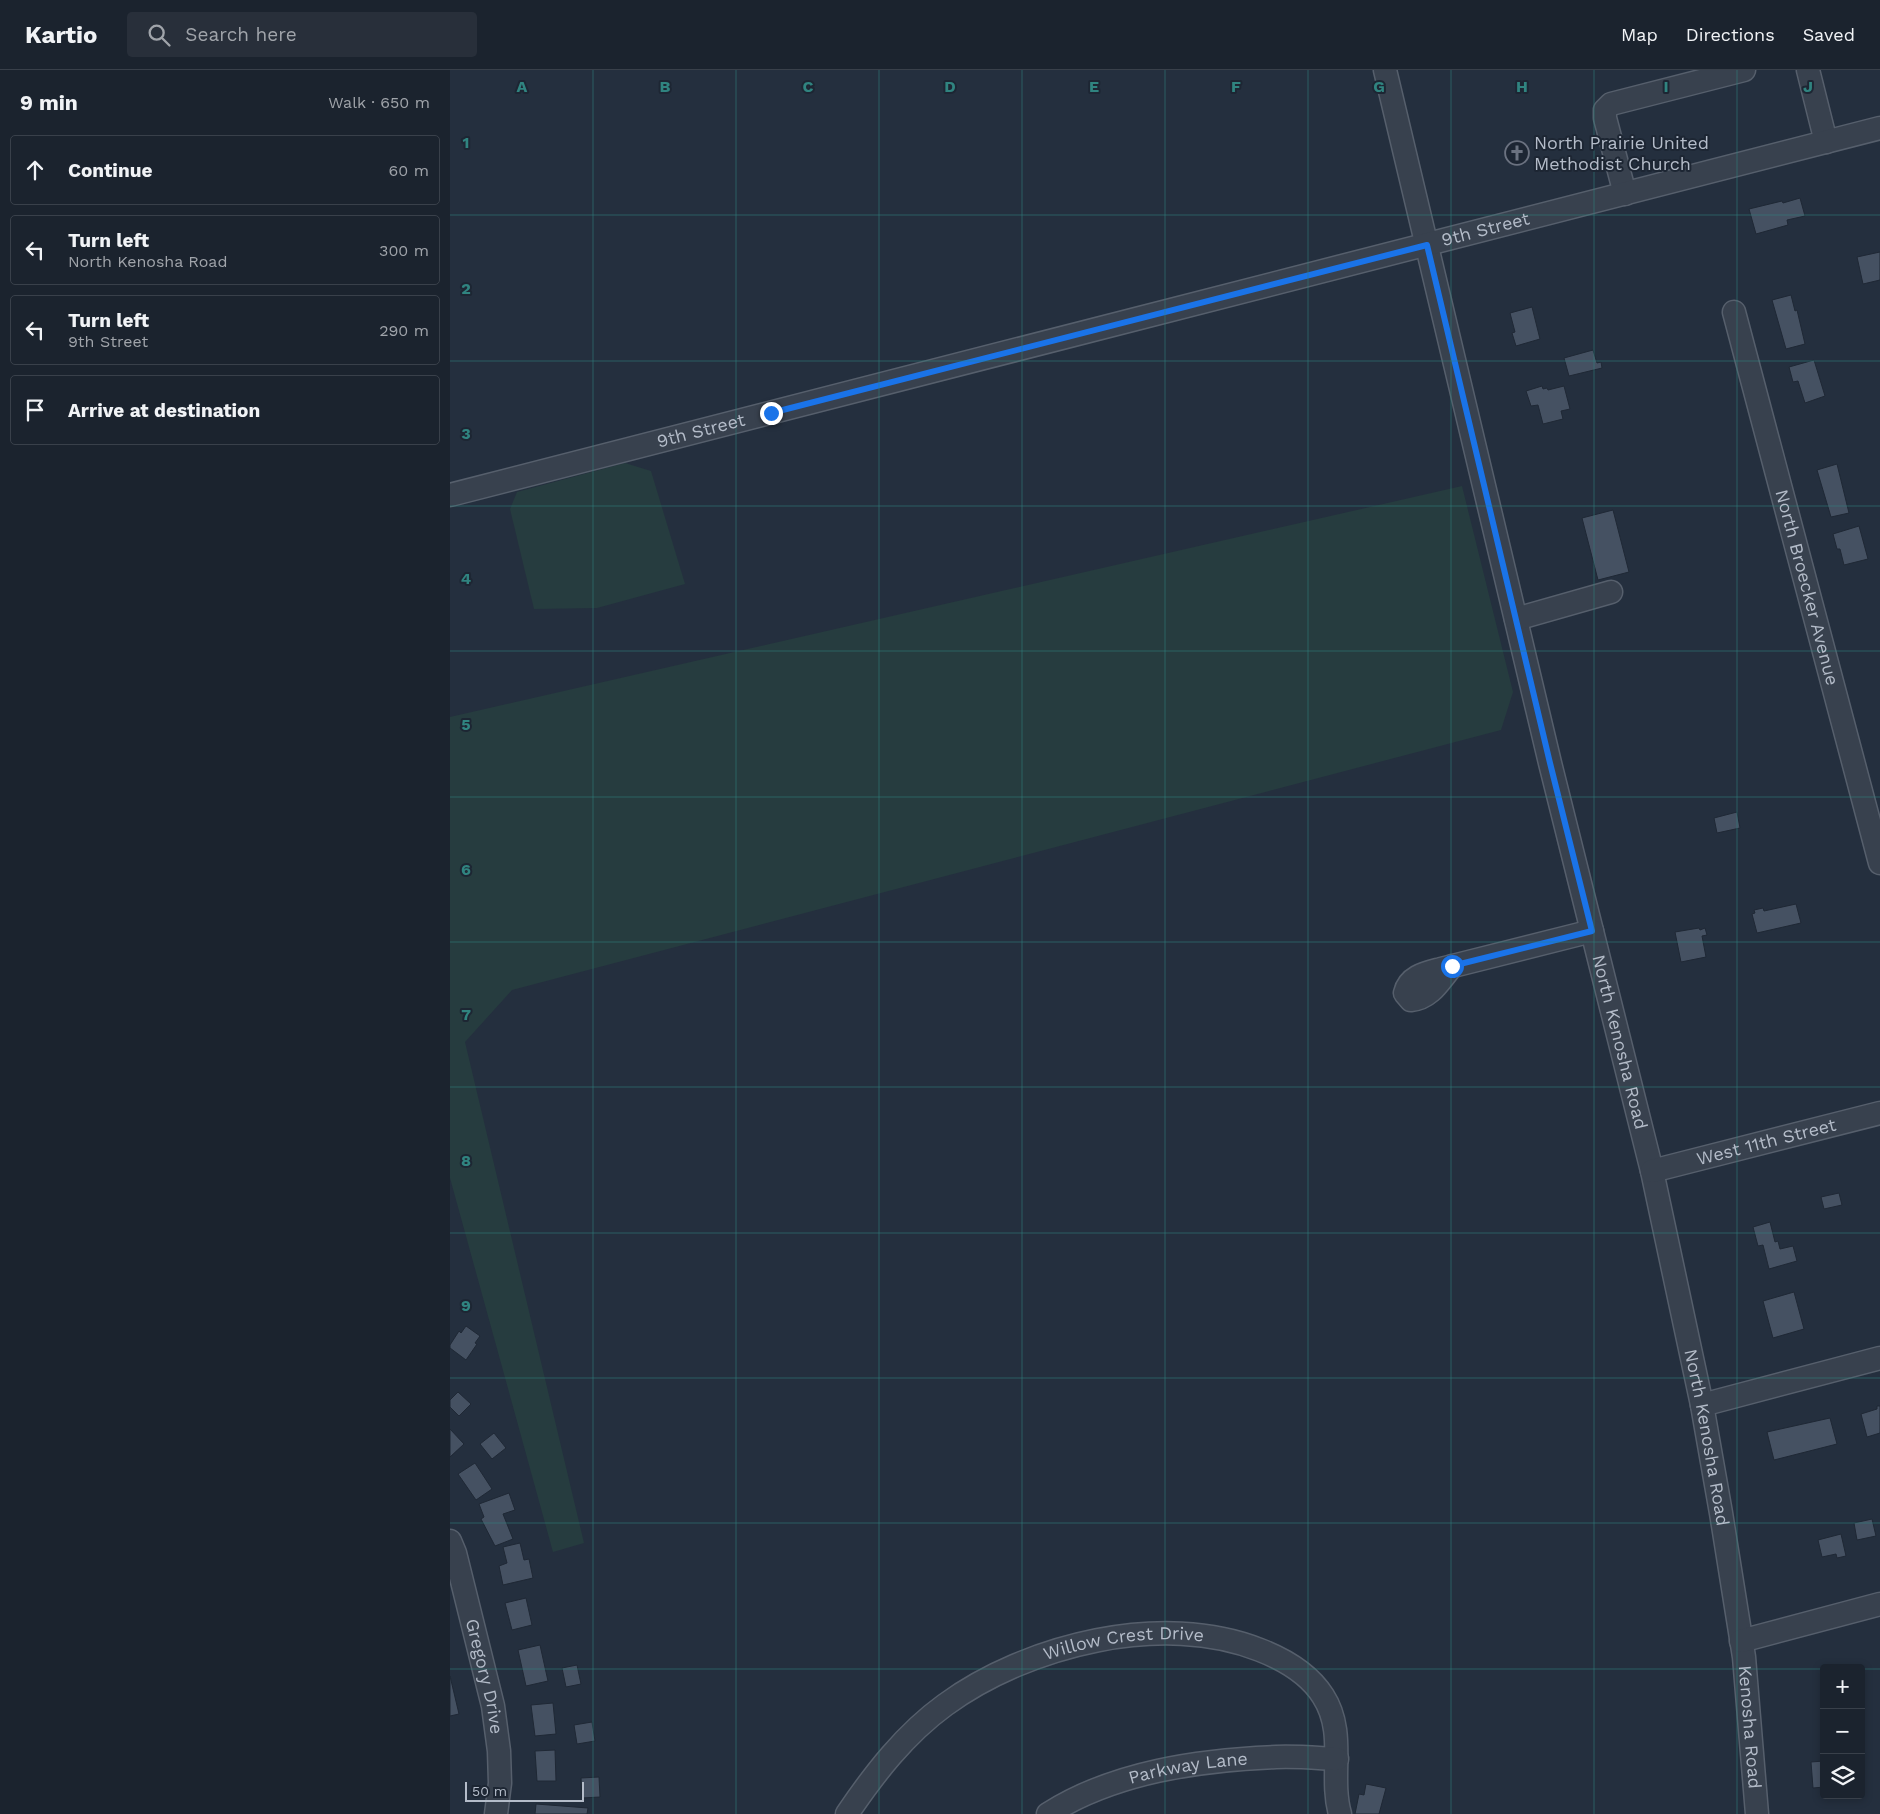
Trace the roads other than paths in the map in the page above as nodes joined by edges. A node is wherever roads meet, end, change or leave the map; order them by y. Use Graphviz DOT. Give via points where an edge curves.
graph roads {
  1 [pos="1386,70"];
  2 [pos="1744,70"];
  3 [pos="1808,70"];
  4 [pos="1880,128"];
  5 [pos="1826,142"];
  6 [pos="1625,194"];
  7 [pos="1427,245"];
  8 [pos="1734,312"];
  9 [pos="450,495"];
  10 [pos="1611,592"];
  11 [pos="1516,619"];
  12 [pos="1880,863"];
  13 [pos="1592,931"];
  14 [pos="1452,966"];
  15 [pos="1880,1113"];
  16 [pos="1652,1171"];
  17 [pos="1880,1358"];
  18 [pos="1702,1405"];
  19 [pos="450,1541"];
  20 [pos="1880,1604"];
  21 [pos="1741,1640"];
  22 [pos="1337,1759"];
  23 [pos="496,1814"];
  24 [pos="847,1814"];
  25 [pos="1048,1814"];
  26 [pos="1340,1814"];
  27 [pos="1757,1814"];
  1 -- 7 [label="street, North Kenosha Road"];
  2 -- 6 [label="street" via="1611,104 1605,110"];
  3 -- 5 [label="street"];
  4 -- 5 [label="street, 9th Street"];
  5 -- 6 [label="street, 9th Street"];
  6 -- 7 [label="street, 9th Street"];
  7 -- 9 [label="street, 9th Street"];
  7 -- 11 [label="street, North Kenosha Road"];
  8 -- 12 [label="street, North Broecker Avenue"];
  10 -- 11 [label="street"];
  11 -- 13 [label="street, North Kenosha Road"];
  13 -- 14 [label="street"];
  13 -- 16 [label="street, North Kenosha Road"];
  15 -- 16 [label="street, West 11th Street"];
  16 -- 18 [label="street, North Kenosha Road"];
  17 -- 18 [label="street"];
  18 -- 21 [label="street, North Kenosha Road"];
  19 -- 23 [label="street, Gregory Drive" via="493,1706 500,1751"];
  20 -- 21 [label="street"];
  21 -- 27 [label="street, Kenosha Road"];
  22 -- 24 [label="street, Willow Crest Drive" via="1333,1721 1323,1696 1280,1658 1250,1646 1209,1636 1168,1633 1130,1636 1082,1643 1042,1654 995,1675 945,1705 900,1744"];
  22 -- 25 [label="street, Parkway Lane" via="1277,1757 1171,1768 1115,1782 1067,1802"];
  22 -- 26 [label="street, Willow Crest Drive" via="1335,1783"];
}
